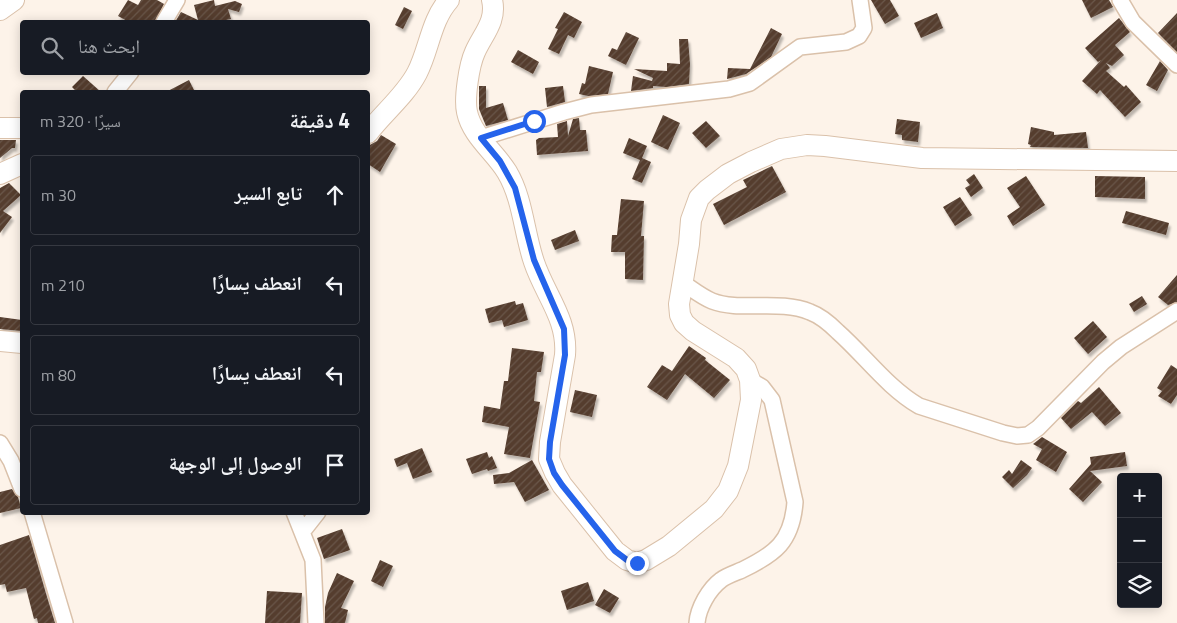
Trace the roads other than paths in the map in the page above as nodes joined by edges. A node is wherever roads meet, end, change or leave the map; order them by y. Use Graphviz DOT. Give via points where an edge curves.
graph roads {
  1 [pos="14,0"];
  2 [pos="177,0"];
  3 [pos="449,0"];
  4 [pos="492,0"];
  5 [pos="860,0"];
  6 [pos="1120,0"];
  7 [pos="0,10"];
  8 [pos="165,20"];
  9 [pos="1177,65"];
  10 [pos="129,75"];
  11 [pos="117,90"];
  12 [pos="0,128"];
  13 [pos="20,128"];
  14 [pos="370,130"];
  15 [pos="481,138"];
  16 [pos="1177,161"];
  17 [pos="20,165"];
  18 [pos="0,174"];
  19 [pos="683,283"];
  20 [pos="1177,310"];
  21 [pos="0,341"];
  22 [pos="20,343"];
  23 [pos="750,380"];
  24 [pos="0,443"];
  25 [pos="20,485"];
  26 [pos="33,515"];
  27 [pos="295,515"];
  28 [pos="315,515"];
  29 [pos="302,531"];
  30 [pos="65,623"];
  31 [pos="316,623"];
  32 [pos="697,623"];
  1 -- 7 [label="main road"];
  2 -- 8 [label="street"];
  3 -- 14 [label="main road" via="437,18 417,73"];
  4 -- 15 [label="main road" via="493,18 473,58 467,99 467,112"];
  5 -- 15 [label="street" via="864,28 859,36 846,42 800,46 750,83 728,89 591,105"];
  6 -- 9 [label="street" via="1133,22"];
  10 -- 11 [label="street"];
  12 -- 13 [label="main road"];
  15 -- 23 [label="main road" via="500,161 515,188 534,260 564,329 565,355 549,459 562,485 615,551 627,560 637,563 646,560 669,546 714,509 728,491 738,466 751,400"];
  16 -- 19 [label="main road" via="922,158 806,145 781,149 728,174 699,198 691,220"];
  17 -- 18 [label="main road"];
  19 -- 20 [label="street" via="712,301 789,306 811,312 830,324 909,400 919,406 1017,436 1038,428 1121,346"];
  19 -- 23 [label="main road" via="679,304 684,323 736,358 746,369"];
  21 -- 22 [label="main road"];
  23 -- 32 [label="street" via="762,387 772,400 795,502 793,518 777,550 764,560 721,580 707,597"];
  24 -- 25 [label="street"];
  26 -- 30 [label="street"];
  27 -- 29 [label="street"];
  28 -- 29 [label="street"];
  29 -- 31 [label="street" via="314,560"];
}
